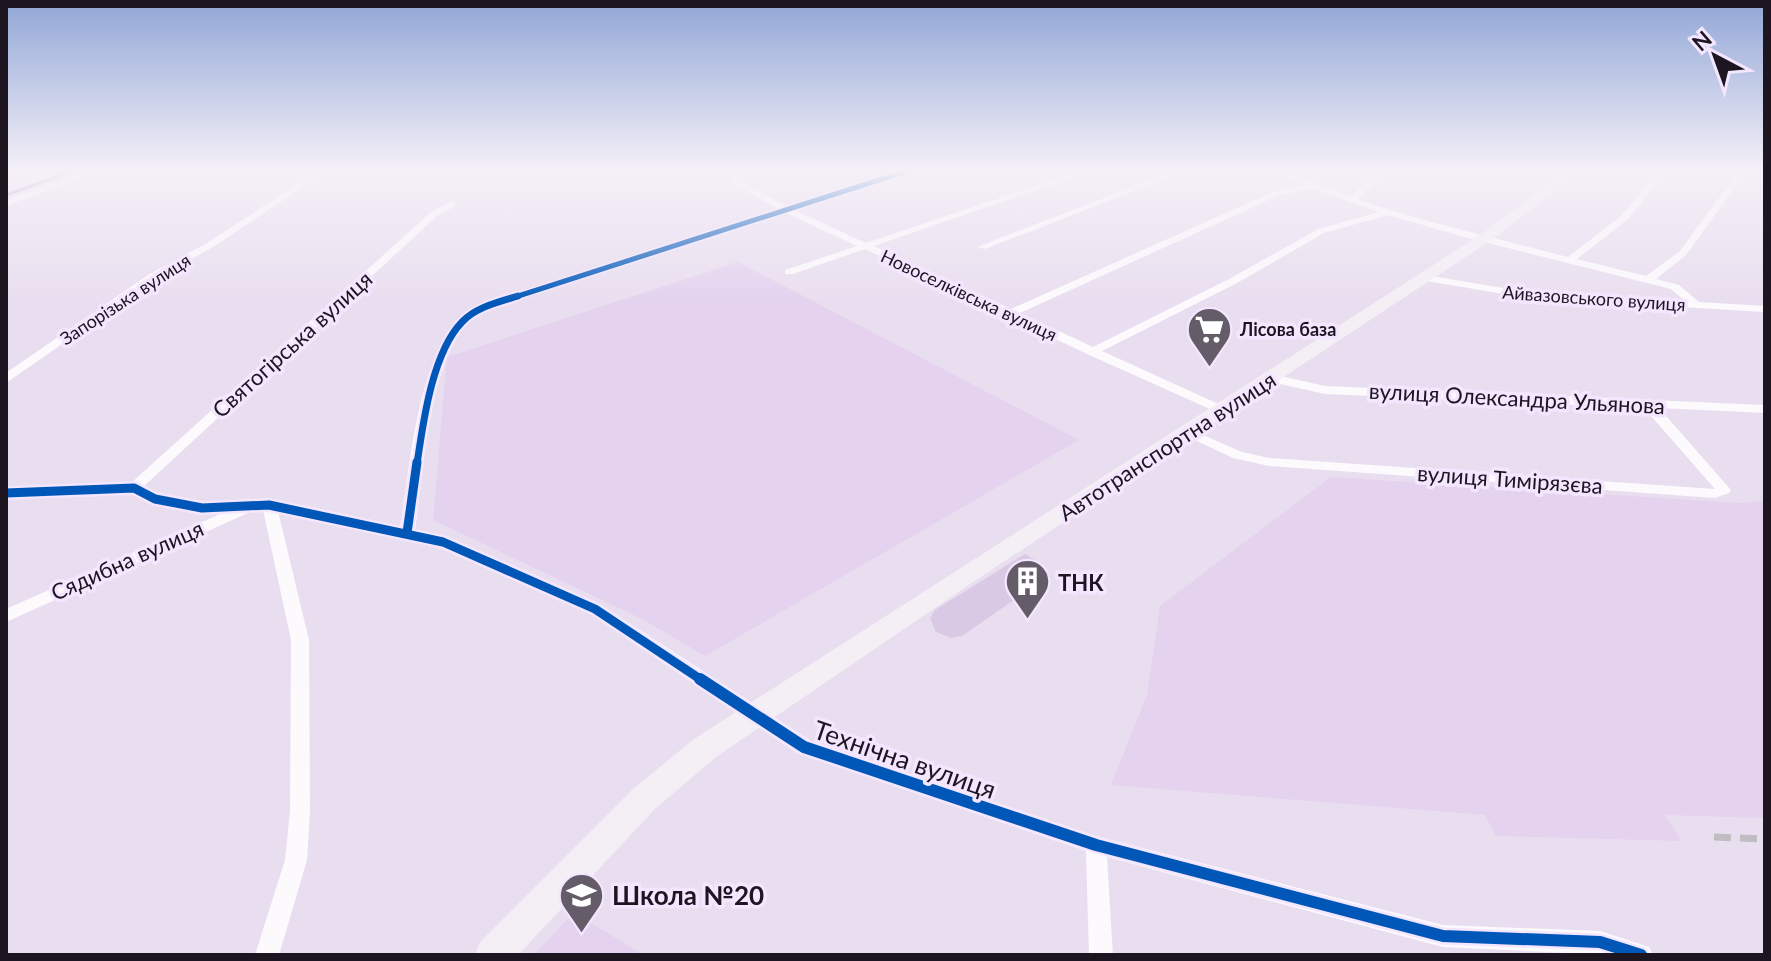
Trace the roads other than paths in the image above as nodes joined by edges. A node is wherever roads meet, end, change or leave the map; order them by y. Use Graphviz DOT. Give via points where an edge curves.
graph roads {
  1 [pos="258,214"];
  2 [pos="434,214"];
  3 [pos="770,214"];
  4 [pos="795,214"];
  5 [pos="960,214"];
  6 [pos="1069,214"];
  7 [pos="1231,214"];
  8 [pos="1382,214"];
  9 [pos="1396,214"];
  10 [pos="1517,214"];
  11 [pos="1627,214"];
  12 [pos="1711,214"];
  13 [pos="1485,238"];
  14 [pos="865,246"];
  15 [pos="982,247"];
  16 [pos="1570,260"];
  17 [pos="789,272"];
  18 [pos="1425,278"];
  19 [pos="1648,280"];
  20 [pos="1695,304"];
  21 [pos="1765,309"];
  22 [pos="1009,314"];
  23 [pos="1091,352"];
  24 [pos="1271,378"];
  25 [pos="6,379"];
  26 [pos="1648,404"];
  27 [pos="1765,409"];
  28 [pos="1221,410"];
  29 [pos="1187,433"];
  30 [pos="134,488"];
  31 [pos="6,493"];
  32 [pos="260,506"];
  33 [pos="407,533"];
  34 [pos="6,616"];
  35 [pos="752,715"];
  36 [pos="1096,845"];
  37 [pos="267,955"];
  38 [pos="493,955"];
  39 [pos="1101,955"];
  40 [pos="1641,955"];
  1 -- 25 [label="street, Запорізька вулиця" via="152,277"];
  2 -- 30 [label="street, Святогірська вулиця"];
  3 -- 33 [label="street" via="484,307 459,325 442,357 428,412"];
  4 -- 14 [label="street, Новоселківська вулиця"];
  5 -- 14 [label="street"];
  6 -- 15 [label="street"];
  7 -- 22 [label="street"];
  8 -- 23 [label="street" via="1321,231"];
  9 -- 13 [label="street"];
  10 -- 13 [label="main road, Автотранспортна вулиця"];
  11 -- 16 [label="street"];
  12 -- 19 [label="street" via="1683,253"];
  13 -- 16 [label="street"];
  13 -- 18 [label="main road, Автотранспортна вулиця"];
  14 -- 17 [label="street"];
  14 -- 22 [label="street, Новоселківська вулиця"];
  16 -- 19 [label="street"];
  18 -- 20 [label="street, Айвазовського вулиця" via="1528,295"];
  18 -- 24 [label="main road, Автотранспортна вулиця"];
  19 -- 20 [label="street" via="1675,287"];
  20 -- 21 [label="street, Айвазовського вулиця"];
  22 -- 23 [label="street, Новоселківська вулиця"];
  23 -- 28 [label="street, Новоселківська вулиця"];
  24 -- 26 [label="street, вулиця Олександра Ульянова" via="1325,390"];
  24 -- 28 [label="main road, Автотранспортна вулиця"];
  26 -- 27 [label="street, вулиця Олександра Ульянова"];
  26 -- 29 [label="street, вулиця Тимірязєва" via="1724,490 1715,494 1269,462"];
  28 -- 29 [label="main road, Автотранспортна вулиця"];
  29 -- 35 [label="main road, Автотранспортна вулиця"];
  30 -- 31 [label="street, Технічна вулиця"];
  30 -- 32 [label="street, Технічна вулиця" via="155,499 202,508"];
  32 -- 33 [label="street, Технічна вулиця"];
  32 -- 34 [label="street, Сядибна вулиця"];
  32 -- 37 [label="street" via="300,640 296,860"];
  33 -- 35 [label="street, Технічна вулиця" via="443,542 595,609"];
  35 -- 36 [label="street, Технічна вулиця" via="804,747"];
  35 -- 38 [label="main road, Автотранспортна вулиця" via="644,799"];
  36 -- 39 [label="street"];
  36 -- 40 [label="street, Технічна вулиця" via="1443,936 1600,942"];
}
